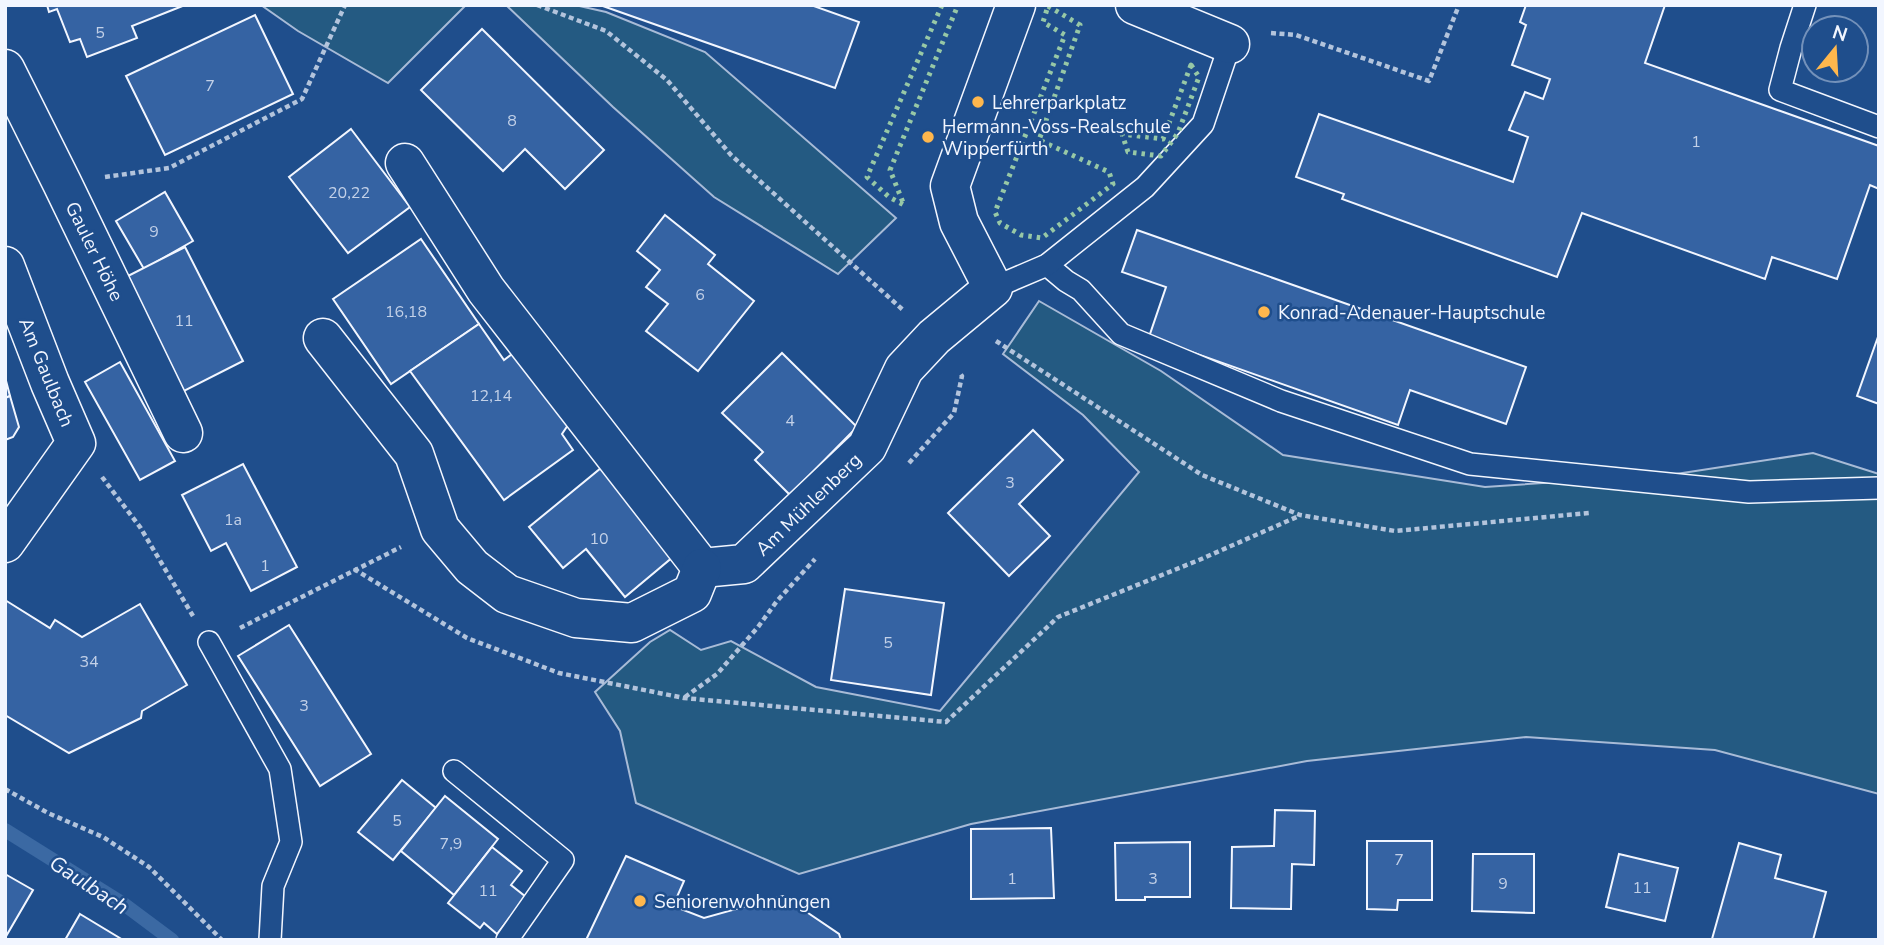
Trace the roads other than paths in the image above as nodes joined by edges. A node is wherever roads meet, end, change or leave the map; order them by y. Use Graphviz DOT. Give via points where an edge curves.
graph roads {
  1 [pos="1016,5"];
  2 [pos="1135,5"];
  3 [pos="1805,5"];
  4 [pos="1230,44"];
  5 [pos="5,69"];
  6 [pos="1879,127"];
  7 [pos="405,163"];
  8 [pos="1047,265"];
  9 [pos="5,266"];
  10 [pos="993,288"];
  11 [pos="323,338"];
  12 [pos="183,433"];
  13 [pos="1879,488"];
  14 [pos="5,542"];
  15 [pos="702,568"];
  16 [pos="209,642"];
  17 [pos="454,771"];
  18 [pos="270,940"];
  19 [pos="507,940"];
  1 -- 10 [label="street" via="950,187 959,222"];
  2 -- 4 [label="street"];
  3 -- 6 [label="lane" via="1780,90"];
  4 -- 8 [label="lane" via="1203,124 1138,193"];
  5 -- 12 [label="street, Gauler Höhe"];
  7 -- 15 [label="street" via="486,290"];
  8 -- 10 [label="lane"];
  8 -- 13 [label="lane" via="1081,290 1122,334 1281,401 1470,464 1749,492"];
  9 -- 14 [label="street, Am Gaulbach" via="76,443"];
  10 -- 15 [label="street, Am Mühlenberg" via="904,369 867,447 744,564"];
  11 -- 15 [label="street" via="414,454 439,528 472,568 507,594 576,618 632,623 692,593"];
  16 -- 18 [label="lane" via="280,769 291,842 273,886"];
  17 -- 19 [label="lane" via="563,860"];
}
